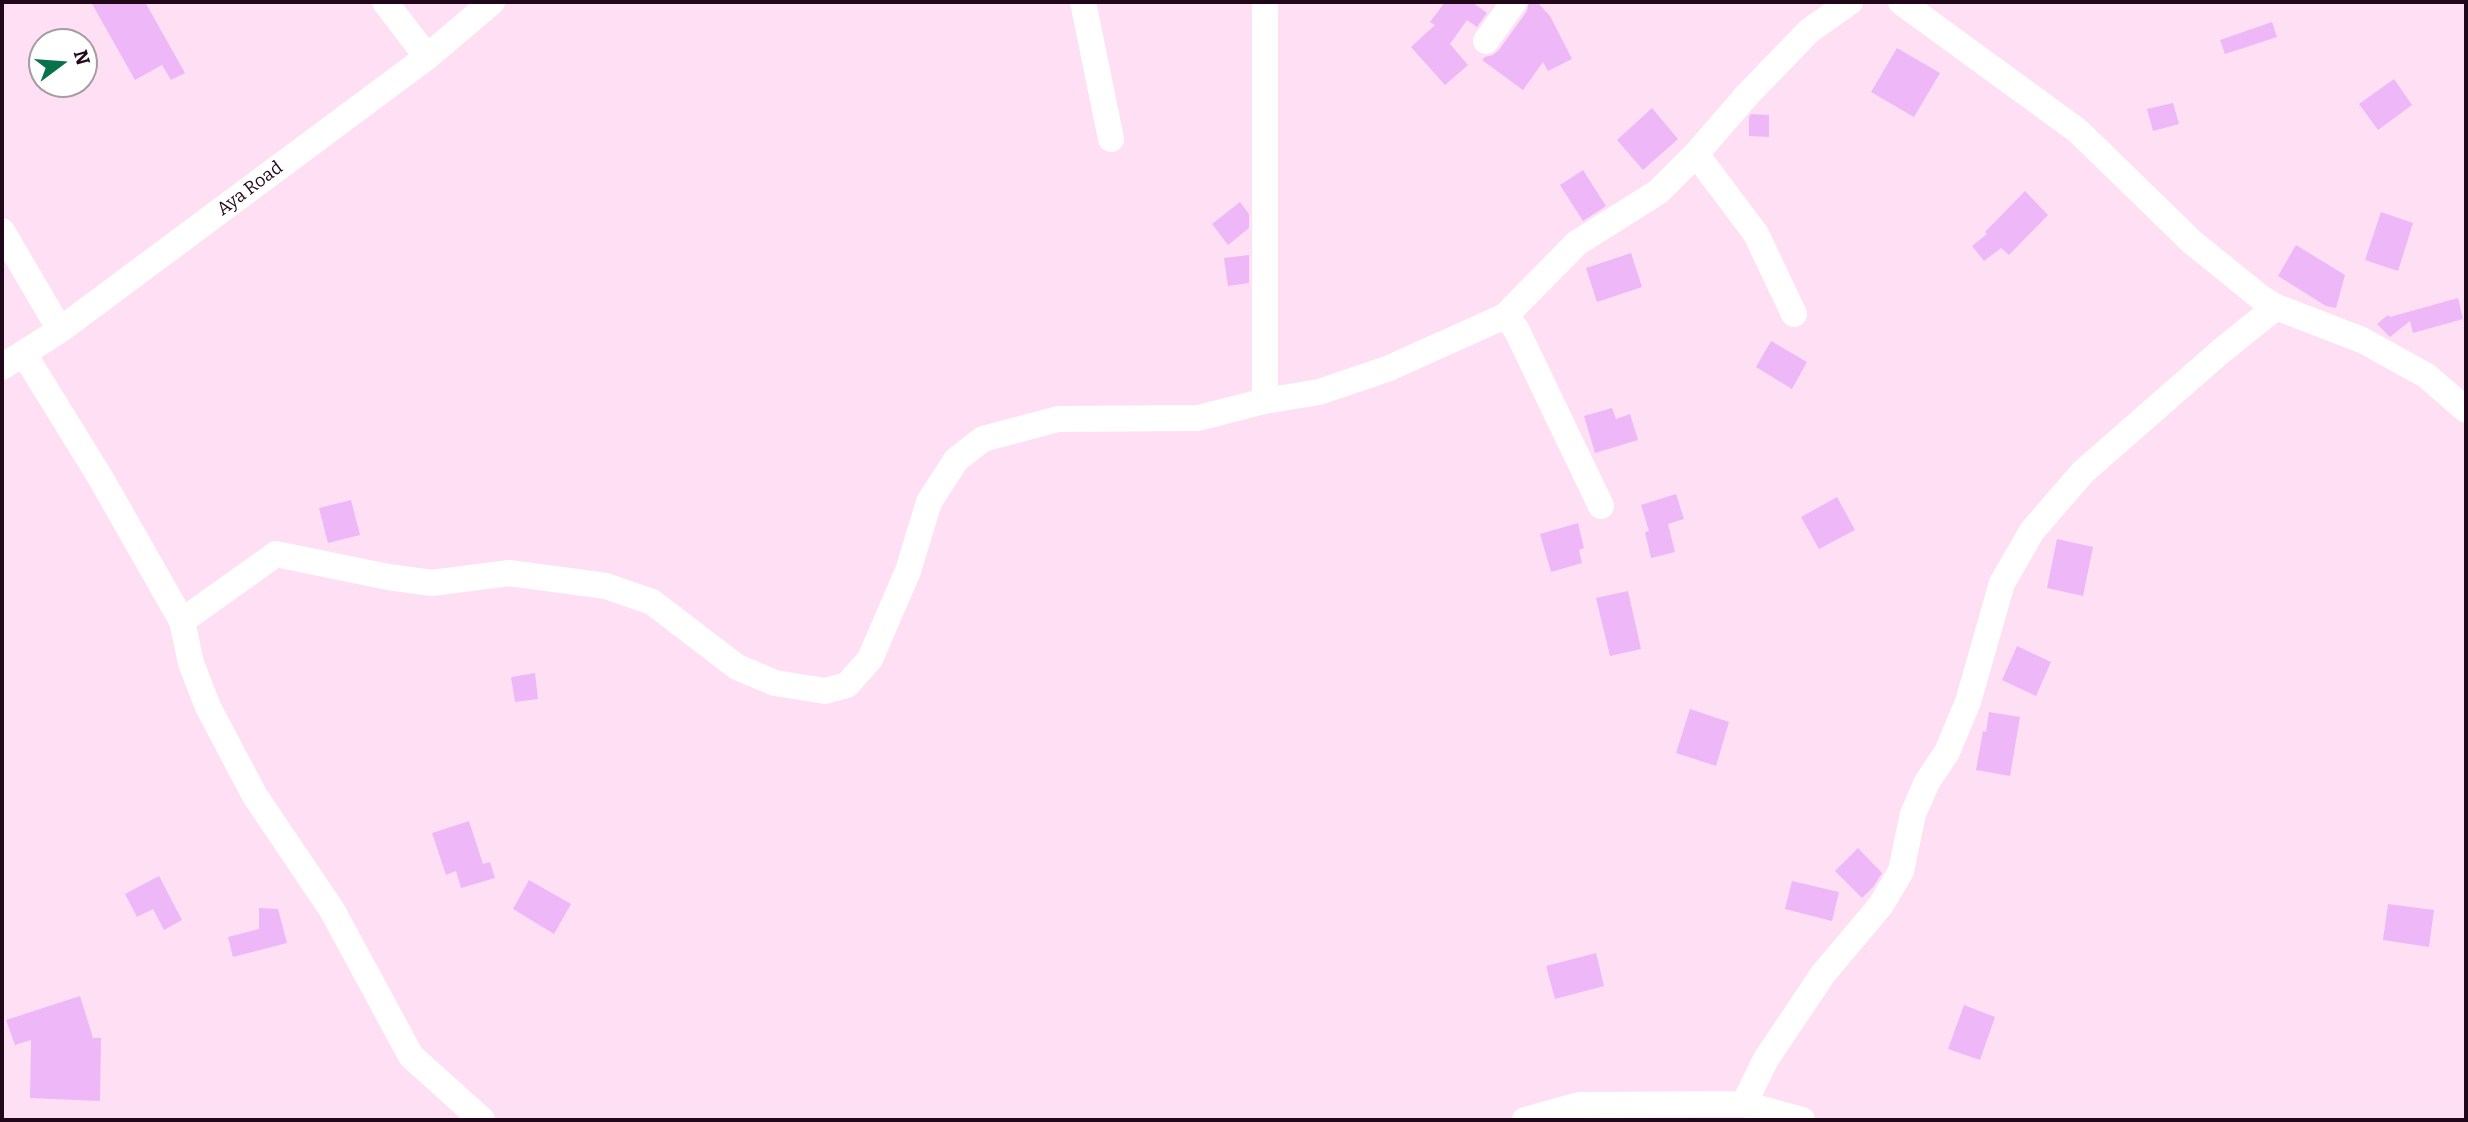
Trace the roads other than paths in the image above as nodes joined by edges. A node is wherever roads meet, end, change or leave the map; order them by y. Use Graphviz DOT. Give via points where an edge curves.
graph roads {
  1 [pos="385,2"];
  2 [pos="492,2"];
  3 [pos="1083,2"];
  4 [pos="1265,2"];
  5 [pos="1514,2"];
  6 [pos="1850,2"];
  7 [pos="1901,2"];
  8 [pos="1945,2"];
  9 [pos="1940,29"];
  10 [pos="1486,41"];
  11 [pos="427,57"];
  12 [pos="1111,139"];
  13 [pos="1696,154"];
  14 [pos="2,231"];
  15 [pos="2276,307"];
  16 [pos="1794,314"];
  17 [pos="1505,316"];
  18 [pos="60,330"];
  19 [pos="13,360"];
  20 [pos="1265,401"];
  21 [pos="2466,410"];
  22 [pos="1601,506"];
  23 [pos="182,621"];
  24 [pos="1744,1104"];
  25 [pos="482,1120"];
  26 [pos="1525,1120"];
  27 [pos="1802,1120"];
  1 -- 11 [label="street"];
  2 -- 11 [label="street, Aya Road"];
  3 -- 12 [label="street"];
  4 -- 20 [label="street"];
  5 -- 10 [label="street"];
  6 -- 13 [label="street" via="1809,31"];
  7 -- 9 [label="street"];
  8 -- 9 [label="street"];
  9 -- 15 [label="street" via="2078,131 2192,242"];
  11 -- 18 [label="street, Aya Road"];
  13 -- 16 [label="street" via="1756,234"];
  13 -- 17 [label="street" via="1658,192 1577,243"];
  14 -- 18 [label="street"];
  15 -- 21 [label="street" via="2373,346 2427,376"];
  15 -- 24 [label="street" via="2083,472 2032,531 2002,583 1968,702 1913,814 1901,871 1881,905 1816,985 1766,1059"];
  17 -- 20 [label="street" via="1387,369 1319,392"];
  17 -- 22 [label="street" via="1516,329"];
  18 -- 19 [label="street, Aya Road"];
  19 -- 23 [label="street" via="100,477"];
  20 -- 23 [label="street" via="1198,418 1058,419 983,439 956,460 929,502 908,572 870,659 847,685 825,691 775,683 737,667 652,602 606,586 509,573 432,583 276,554"];
  23 -- 25 [label="street" via="191,663 208,707 255,796 332,910 411,1056"];
  24 -- 26 [label="street" via="1579,1105"];
  24 -- 27 [label="street"];
}
